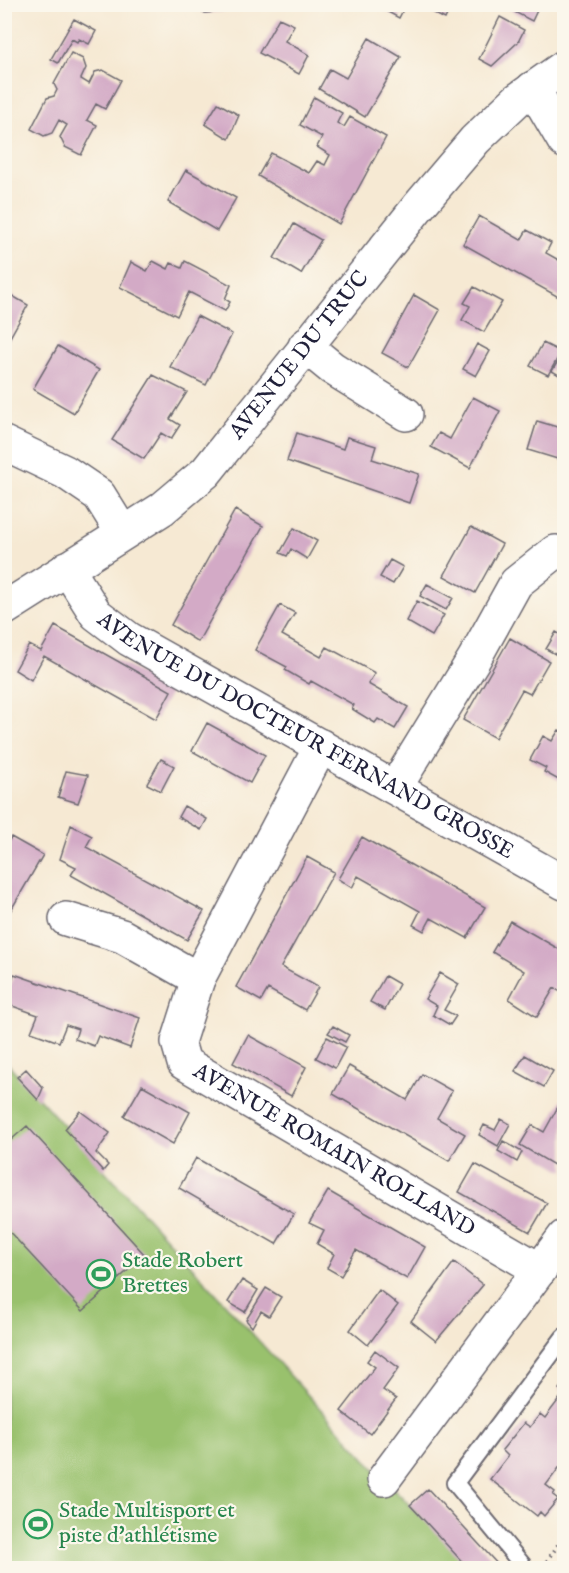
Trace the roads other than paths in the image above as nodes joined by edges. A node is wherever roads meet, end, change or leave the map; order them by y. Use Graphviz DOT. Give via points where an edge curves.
graph roads {
  1 [pos="564,67"];
  2 [pos="533,88"];
  3 [pos="564,141"];
  4 [pos="305,346"];
  5 [pos="406,414"];
  6 [pos="4,443"];
  7 [pos="122,532"];
  8 [pos="555,552"];
  9 [pos="67,568"];
  10 [pos="4,609"];
  11 [pos="321,746"];
  12 [pos="396,786"];
  13 [pos="564,884"];
  14 [pos="66,920"];
  15 [pos="198,979"];
  16 [pos="564,1237"];
  17 [pos="540,1270"];
  18 [pos="564,1337"];
  19 [pos="384,1479"];
  20 [pos="525,1569"];
  1 -- 2 [label="street, AVENUE DU TRUC"];
  2 -- 3 [label="street"];
  2 -- 4 [label="street, AVENUE DU TRUC" via="475,140"];
  4 -- 5 [label="street" via="332,368"];
  4 -- 7 [label="street, AVENUE DU TRUC" via="206,471 162,509"];
  6 -- 7 [label="street" via="65,472 99,495"];
  7 -- 9 [label="street, AVENUE DU TRUC"];
  8 -- 12 [label="street" via="516,583"];
  9 -- 10 [label="street, AVENUE DU TRUC"];
  9 -- 11 [label="street, AVENUE DU DOCTEUR FERNAND GROSSE" via="96,614 129,639"];
  11 -- 12 [label="street, AVENUE DU DOCTEUR FERNAND GROSSE"];
  11 -- 15 [label="street, AVENUE ROMAIN ROLLAND"];
  12 -- 13 [label="street, AVENUE DU DOCTEUR FERNAND GROSSE"];
  14 -- 15 [label="street" via="122,936"];
  15 -- 17 [label="street, AVENUE ROMAIN ROLLAND" via="178,1042 184,1063"];
  16 -- 17 [label="street"];
  17 -- 19 [label="street"];
  18 -- 20 [label="lane" via="455,1483"];
}
